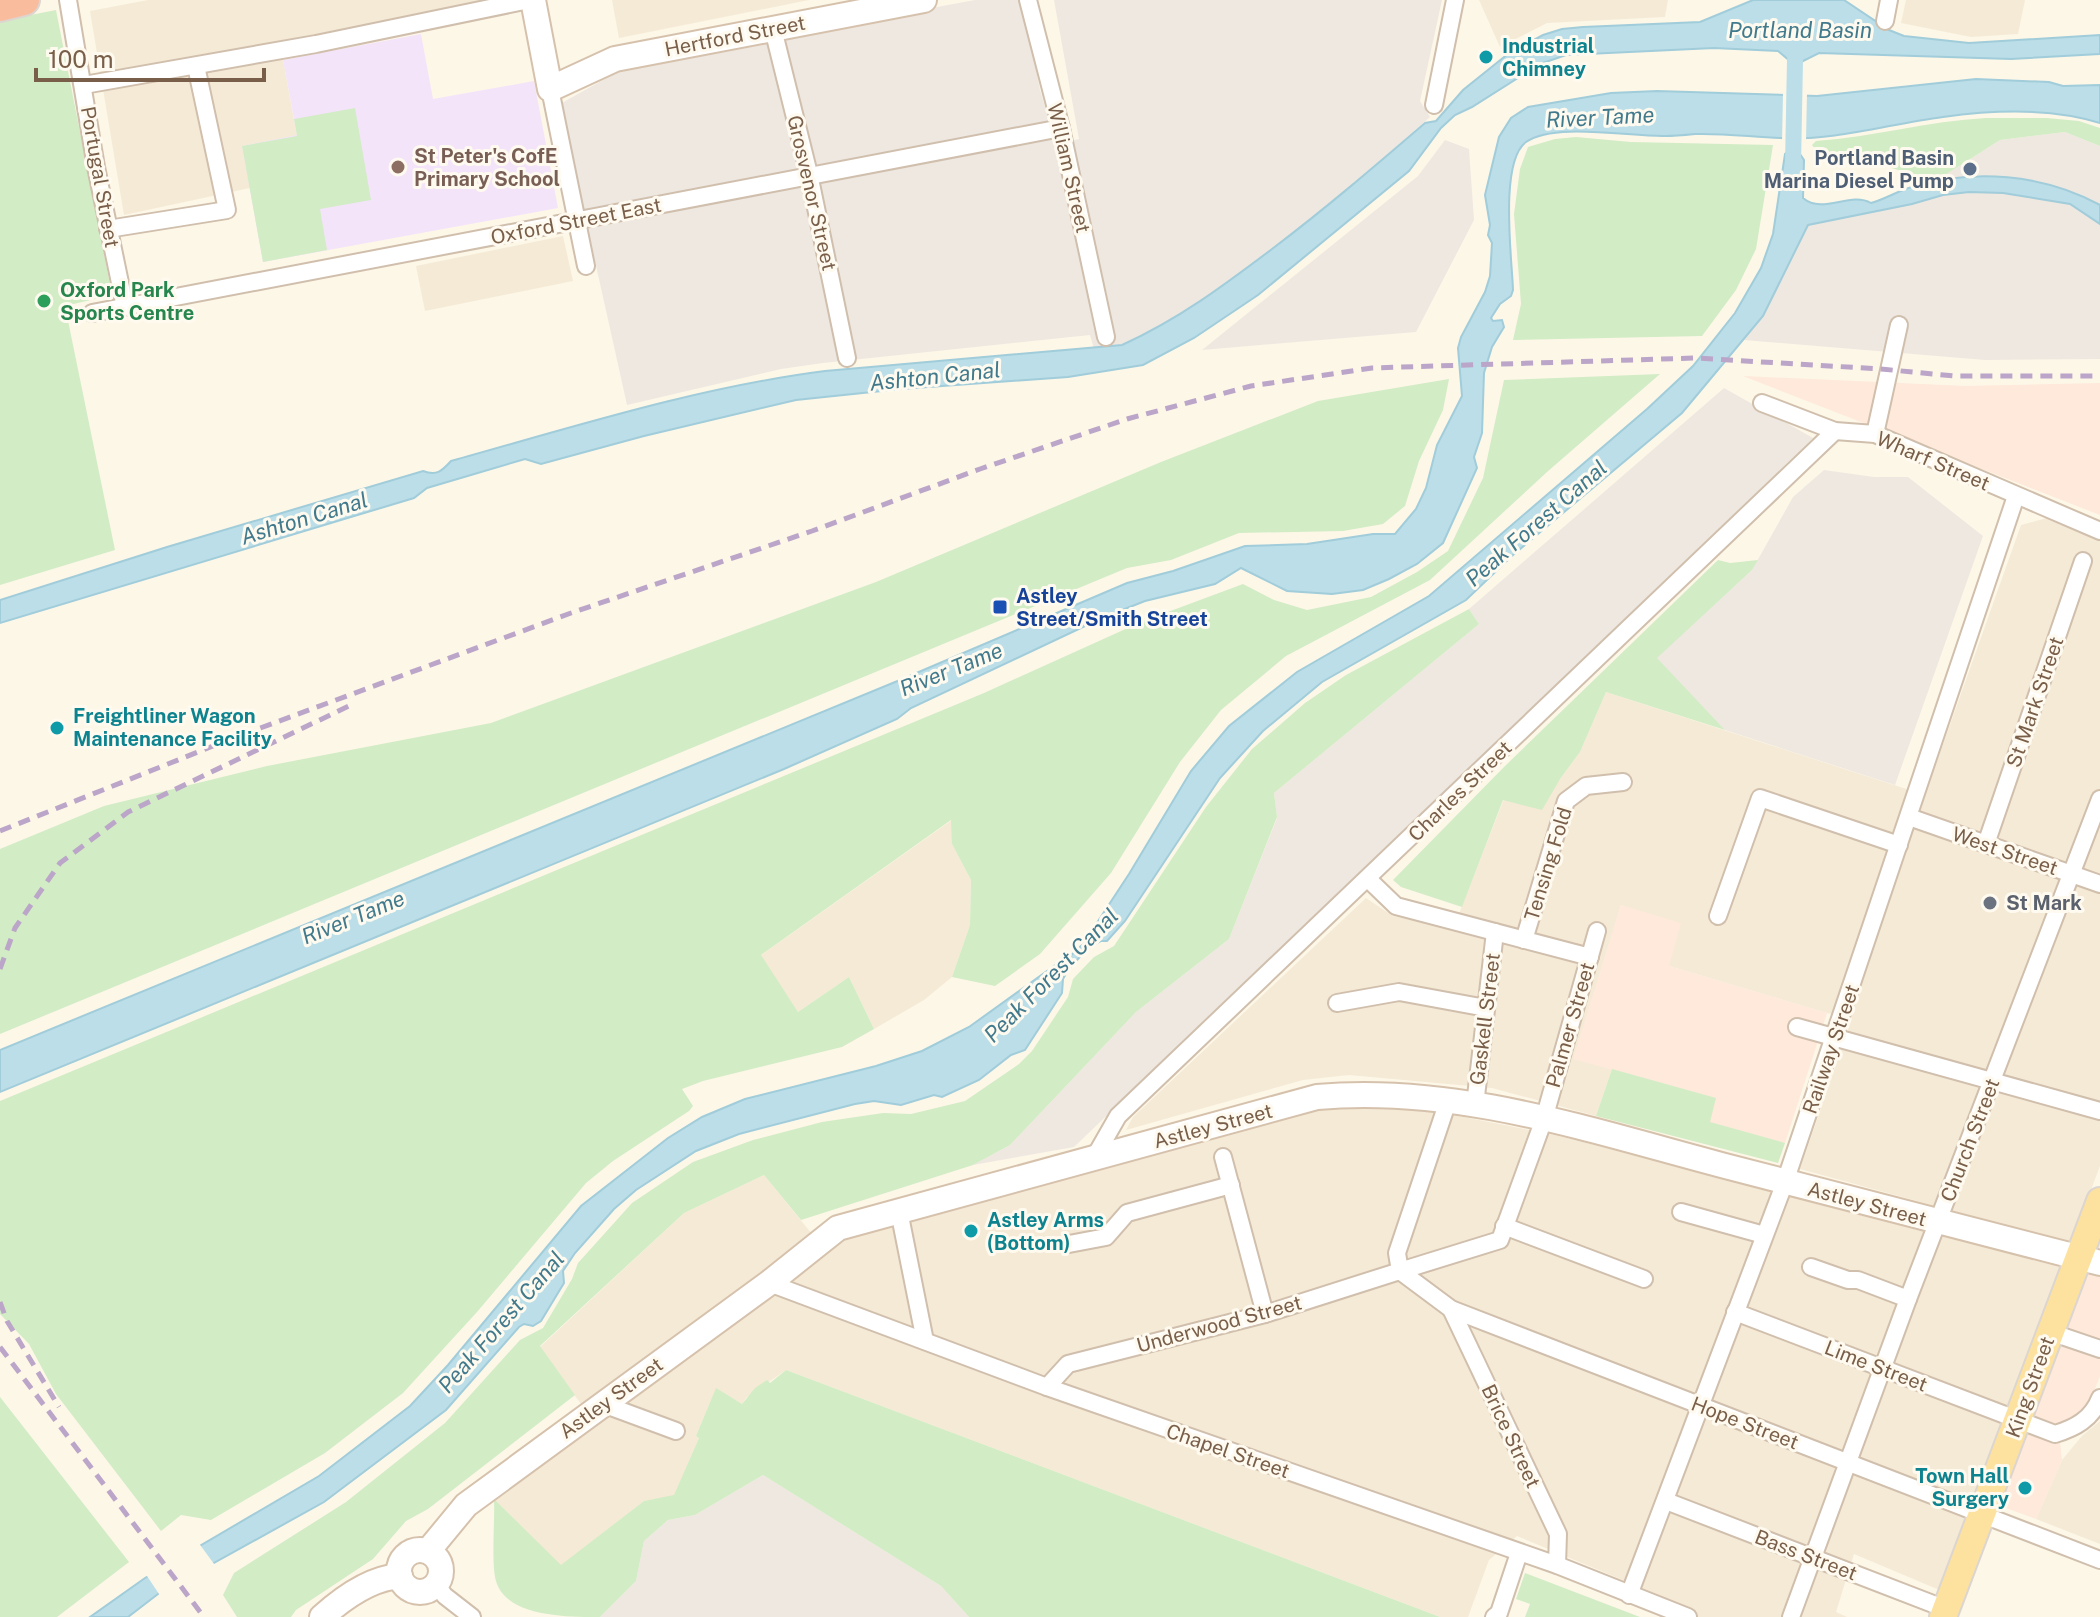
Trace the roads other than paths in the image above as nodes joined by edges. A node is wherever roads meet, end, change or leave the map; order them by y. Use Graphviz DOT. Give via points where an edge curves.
graph roads {
  1 [pos="24,0"];
  2 [pos="68,0"];
  3 [pos="531,0"];
  4 [pos="924,0"];
  5 [pos="1028,0"];
  6 [pos="1455,0"];
  7 [pos="1889,0"];
  8 [pos="0,6"];
  9 [pos="1885,21"];
  10 [pos="773,29"];
  11 [pos="196,66"];
  12 [pos="84,85"];
  13 [pos="550,89"];
  14 [pos="1434,105"];
  15 [pos="1061,128"];
  16 [pos="809,174"];
  17 [pos="575,221"];
  18 [pos="108,229"];
  19 [pos="586,266"];
  20 [pos="125,307"];
  21 [pos="92,313"];
  22 [pos="1899,325"];
  23 [pos="1106,337"];
  24 [pos="847,358"];
  25 [pos="1762,403"];
  26 [pos="1835,431"];
  27 [pos="1875,434"];
  28 [pos="2016,496"];
  29 [pos="2100,531"];
  30 [pos="2083,561"];
  31 [pos="1623,782"];
  32 [pos="2100,799"];
  33 [pos="1909,817"];
  34 [pos="1986,844"];
  35 [pos="1899,845"];
  36 [pos="2071,874"];
  37 [pos="1368,879"];
  38 [pos="2100,884"];
  39 [pos="1718,916"];
  40 [pos="1597,931"];
  41 [pos="1495,932"];
  42 [pos="1524,940"];
  43 [pos="1590,957"];
  44 [pos="1337,1003"];
  45 [pos="1486,1008"];
  46 [pos="1797,1027"];
  47 [pos="1836,1037"];
  48 [pos="1993,1082"];
  49 [pos="1448,1101"];
  50 [pos="1475,1105"];
  51 [pos="2100,1111"];
  52 [pos="1544,1119"];
  53 [pos="1223,1157"];
  54 [pos="1094,1158"];
  55 [pos="1785,1182"];
  56 [pos="1231,1185"];
  57 [pos="2100,1201"];
  58 [pos="899,1211"];
  59 [pos="1681,1212"];
  60 [pos="1938,1223"];
  61 [pos="1504,1226"];
  62 [pos="1764,1235"];
  63 [pos="1069,1244"];
  64 [pos="2089,1260"];
  65 [pos="1811,1267"];
  66 [pos="1400,1271"];
  67 [pos="1644,1279"];
  68 [pos="769,1283"];
  69 [pos="1908,1299"];
  70 [pos="1451,1309"];
  71 [pos="1735,1312"];
  72 [pos="1265,1314"];
  73 [pos="2050,1332"];
  74 [pos="925,1341"];
  75 [pos="2100,1349"];
  76 [pos="1882,1369"];
  77 [pos="1047,1387"];
  78 [pos="2100,1398"];
  79 [pos="603,1404"];
  80 [pos="1702,1406"];
  81 [pos="2018,1419"];
  82 [pos="676,1431"];
  83 [pos="1849,1463"];
  84 [pos="1666,1501"];
  85 [pos="1982,1515"];
  86 [pos="428,1551"];
  87 [pos="1519,1553"];
  88 [pos="1814,1558"];
  89 [pos="2100,1560"];
  90 [pos="1557,1565"];
  91 [pos="400,1576"];
  92 [pos="436,1585"];
  93 [pos="1629,1595"];
  94 [pos="1945,1613"];
  95 [pos="322,1617"];
  96 [pos="472,1617"];
  97 [pos="1494,1617"];
  98 [pos="1688,1617"];
  99 [pos="1791,1617"];
  1 -- 8 [label="highway"];
  2 -- 12 [label="street, Portugal Street"];
  3 -- 11 [label="street"];
  3 -- 13 [label="main road"];
  4 -- 10 [label="main road, Hertford Street"];
  5 -- 15 [label="street, William Street"];
  6 -- 14 [label="street"];
  7 -- 9 [label="street"];
  10 -- 13 [label="main road, Hertford Street" via="615,59"];
  10 -- 16 [label="street, Grosvenor Street"];
  11 -- 12 [label="street"];
  11 -- 18 [label="street" via="227,210"];
  12 -- 18 [label="street, Portugal Street"];
  13 -- 17 [label="street"];
  15 -- 16 [label="street, Oxford Street East"];
  15 -- 23 [label="street, William Street"];
  16 -- 17 [label="street, Oxford Street East"];
  16 -- 24 [label="street, Grosvenor Street"];
  17 -- 19 [label="street"];
  17 -- 20 [label="street, Oxford Street East"];
  18 -- 20 [label="street, Portugal Street"];
  20 -- 21 [label="street, Oxford Street East"];
  22 -- 27 [label="street"];
  25 -- 26 [label="street, Wharf Street"];
  26 -- 27 [label="street, Wharf Street"];
  26 -- 37 [label="street, Charles Street"];
  27 -- 28 [label="street, Wharf Street"];
  28 -- 29 [label="street, Wharf Street"];
  28 -- 33 [label="street, Railway Street"];
  30 -- 34 [label="street, St Mark Street"];
  31 -- 42 [label="street, Tensing Fold" via="1586,786 1566,801"];
  32 -- 36 [label="street, Church Street"];
  33 -- 34 [label="street, West Street"];
  33 -- 35 [label="street, Railway Street"];
  34 -- 36 [label="street, West Street"];
  35 -- 39 [label="street" via="1760,798"];
  35 -- 47 [label="street, Railway Street"];
  36 -- 38 [label="street, West Street"];
  36 -- 48 [label="street, Church Street"];
  37 -- 41 [label="street" via="1396,906"];
  37 -- 54 [label="street, Charles Street" via="1118,1116"];
  40 -- 43 [label="street, Palmer Street"];
  41 -- 42 [label="street"];
  41 -- 45 [label="street, Gaskell Street"];
  42 -- 43 [label="street"];
  43 -- 52 [label="street, Palmer Street"];
  44 -- 45 [label="street" via="1399,992"];
  45 -- 50 [label="street, Gaskell Street"];
  46 -- 47 [label="street"];
  47 -- 48 [label="street"];
  47 -- 55 [label="street, Railway Street"];
  48 -- 51 [label="street"];
  48 -- 60 [label="street, Church Street"];
  49 -- 50 [label="main road, Astley Street"];
  49 -- 54 [label="main road, Astley Street" via="1362,1093 1317,1097"];
  49 -- 66 [label="street" via="1397,1253"];
  50 -- 52 [label="main road, Astley Street"];
  52 -- 55 [label="main road, Astley Street"];
  52 -- 61 [label="street, Palmer Street"];
  53 -- 56 [label="street"];
  54 -- 58 [label="main road, Astley Street"];
  55 -- 60 [label="main road, Astley Street"];
  55 -- 62 [label="street, Railway Street"];
  56 -- 63 [label="street" via="1127,1213 1106,1237"];
  56 -- 72 [label="street"];
  57 -- 64 [label="main road, King Street"];
  58 -- 68 [label="main road, Astley Street" via="838,1228"];
  58 -- 74 [label="street"];
  59 -- 62 [label="street"];
  60 -- 64 [label="main road, Astley Street"];
  60 -- 69 [label="street, Church Street"];
  61 -- 66 [label="street, Underwood Street" via="1500,1240"];
  61 -- 67 [label="street"];
  62 -- 71 [label="street, Railway Street"];
  64 -- 73 [label="main road, King Street"];
  65 -- 69 [label="street"];
  66 -- 70 [label="street, Hope Street"];
  66 -- 72 [label="street, Underwood Street"];
  68 -- 74 [label="street, Chapel Street"];
  68 -- 79 [label="main road, Astley Street"];
  69 -- 76 [label="street, Church Street"];
  70 -- 80 [label="street, Hope Street"];
  70 -- 90 [label="street, Brice Street" via="1558,1534"];
  71 -- 76 [label="street, Lime Street"];
  71 -- 80 [label="street, Railway Street"];
  72 -- 77 [label="street, Underwood Street" via="1068,1364"];
  73 -- 75 [label="street"];
  73 -- 81 [label="main road, King Street"];
  74 -- 77 [label="street, Chapel Street"];
  76 -- 81 [label="street, Lime Street"];
  76 -- 83 [label="street, Church Street"];
  77 -- 87 [label="street, Chapel Street"];
  78 -- 81 [label="street, Lime Street" via="2076,1427 2055,1434"];
  79 -- 82 [label="street"];
  79 -- 86 [label="main road, Astley Street" via="466,1505"];
  80 -- 83 [label="street, Hope Street"];
  80 -- 84 [label="street, Railway Street"];
  81 -- 85 [label="main road, King Street"];
  83 -- 85 [label="street, Hope Street"];
  83 -- 88 [label="street, Church Street"];
  84 -- 88 [label="street, Bass Street"];
  84 -- 93 [label="street, Railway Street"];
  85 -- 89 [label="street, Hope Street"];
  85 -- 94 [label="main road, King Street"];
  86 -- 91 [label="main road" via="409,1553"];
  86 -- 92 [label="main road" via="441,1566"];
  87 -- 90 [label="street, Chapel Street"];
  87 -- 97 [label="street"];
  88 -- 94 [label="street, Bass Street"];
  88 -- 99 [label="street, Church Street"];
  90 -- 93 [label="street, Chapel Street"];
  91 -- 92 [label="main road" via="407,1587 419,1591"];
  91 -- 95 [label="main road" via="363,1588"];
  92 -- 96 [label="street"];
  93 -- 98 [label="street, Chapel Street"];
}
